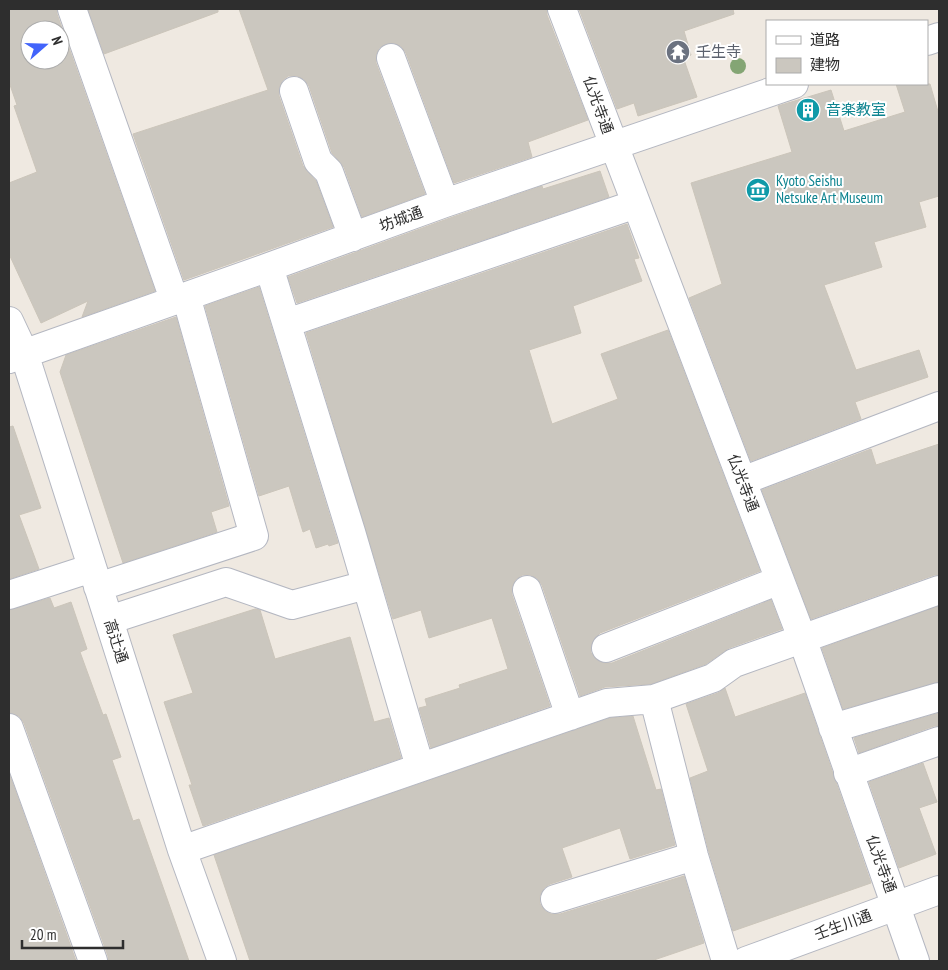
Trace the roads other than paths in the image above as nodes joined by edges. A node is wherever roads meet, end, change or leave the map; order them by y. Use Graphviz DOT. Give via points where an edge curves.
graph roads {
  1 [pos="72,9"];
  2 [pos="562,9"];
  3 [pos="391,58"];
  4 [pos="791,85"];
  5 [pos="294,91"];
  6 [pos="613,145"];
  7 [pos="445,203"];
  8 [pos="636,204"];
  9 [pos="353,237"];
  10 [pos="269,267"];
  11 [pos="180,298"];
  12 [pos="9,321"];
  13 [pos="287,323"];
  14 [pos="16,356"];
  15 [pos="939,406"];
  16 [pos="742,481"];
  17 [pos="95,578"];
  18 [pos="780,580"];
  19 [pos="366,585"];
  20 [pos="527,590"];
  21 [pos="939,590"];
  22 [pos="9,595"];
  23 [pos="109,620"];
  24 [pos="802,638"];
  25 [pos="606,648"];
  26 [pos="939,697"];
  27 [pos="654,699"];
  28 [pos="570,716"];
  29 [pos="9,728"];
  30 [pos="833,728"];
  31 [pos="939,741"];
  32 [pos="420,767"];
  33 [pos="848,773"];
  34 [pos="182,850"];
  35 [pos="694,856"];
  36 [pos="939,890"];
  37 [pos="555,899"];
  38 [pos="896,906"];
  39 [pos="93,961"];
  40 [pos="222,961"];
  41 [pos="726,961"];
  42 [pos="746,961"];
  43 [pos="915,961"];
  1 -- 11 [label="street"];
  2 -- 6 [label="street, 仏光寺通"];
  3 -- 7 [label="street"];
  4 -- 6 [label="street, 坊城通"];
  5 -- 9 [label="street" via="318,161 330,172"];
  6 -- 7 [label="street, 坊城通"];
  6 -- 8 [label="street, 仏光寺通"];
  7 -- 9 [label="street, 坊城通"];
  8 -- 13 [label="street"];
  8 -- 16 [label="street, 仏光寺通"];
  9 -- 10 [label="street, 坊城通"];
  10 -- 11 [label="street, 坊城通"];
  10 -- 13 [label="street"];
  11 -- 14 [label="street, 坊城通"];
  11 -- 17 [label="street" via="254,536"];
  12 -- 14 [label="street, 高辻通"];
  13 -- 19 [label="street"];
  14 -- 17 [label="street, 高辻通"];
  15 -- 16 [label="street"];
  16 -- 18 [label="street, 仏光寺通"];
  17 -- 22 [label="street"];
  17 -- 23 [label="street, 高辻通"];
  18 -- 24 [label="street, 仏光寺通"];
  18 -- 25 [label="street"];
  19 -- 23 [label="street" via="292,605 226,582"];
  19 -- 32 [label="street"];
  20 -- 28 [label="street"];
  21 -- 24 [label="street"];
  23 -- 34 [label="street, 高辻通"];
  24 -- 27 [label="street" via="734,663 713,678"];
  24 -- 30 [label="street, 仏光寺通"];
  26 -- 30 [label="street"];
  27 -- 28 [label="street" via="607,703"];
  27 -- 35 [label="street"];
  28 -- 32 [label="street"];
  29 -- 39 [label="street"];
  30 -- 33 [label="street, 仏光寺通"];
  31 -- 33 [label="street"];
  32 -- 34 [label="street"];
  33 -- 38 [label="street, 仏光寺通"];
  34 -- 40 [label="street, 高辻通"];
  35 -- 37 [label="street"];
  35 -- 41 [label="street"];
  36 -- 38 [label="street, 壬生川通"];
  38 -- 42 [label="street, 壬生川通"];
  38 -- 43 [label="street, 仏光寺通"];
}
